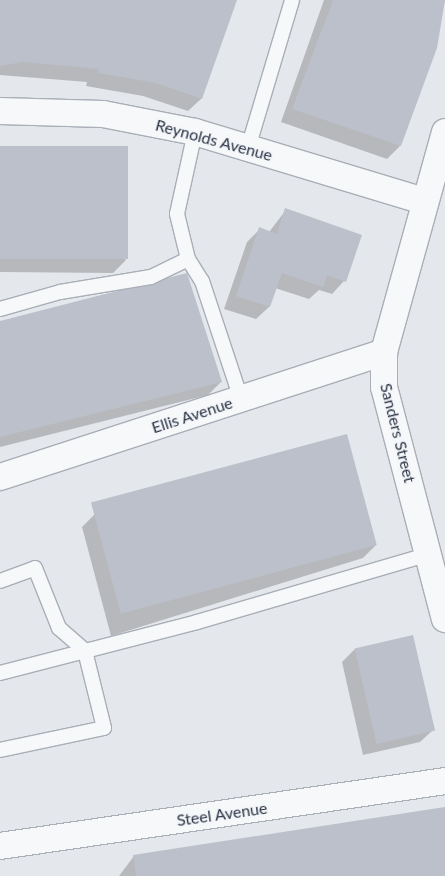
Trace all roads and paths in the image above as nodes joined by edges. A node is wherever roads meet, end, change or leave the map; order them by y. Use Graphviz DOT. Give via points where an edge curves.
graph roads {
  1 [pos="292,0"];
  2 [pos="0,110"];
  3 [pos="195,132"];
  4 [pos="445,132"];
  5 [pos="248,148"];
  6 [pos="423,201"];
  7 [pos="188,259"];
  8 [pos="0,309"];
  9 [pos="384,352"];
  10 [pos="241,399"];
  11 [pos="0,477"];
  12 [pos="429,554"];
  13 [pos="0,581"];
  14 [pos="445,619"];
  15 [pos="85,652"];
  16 [pos="0,673"];
  17 [pos="0,750"];
  18 [pos="445,781"];
  19 [pos="0,846"];
  1 -- 5 [label="lane"];
  2 -- 3 [label="street, Reynolds Avenue" via="103,114"];
  3 -- 5 [label="street, Reynolds Avenue"];
  3 -- 7 [label="lane" via="177,214"];
  4 -- 6 [label="street, Sanders Street"];
  5 -- 6 [label="street, Reynolds Avenue"];
  6 -- 9 [label="street, Sanders Street"];
  7 -- 8 [label="lane" via="151,277 60,292"];
  7 -- 10 [label="lane" via="202,281"];
  9 -- 10 [label="street, Ellis Avenue"];
  9 -- 12 [label="street, Sanders Street" via="384,387"];
  10 -- 11 [label="street, Ellis Avenue"];
  12 -- 14 [label="street, Sanders Street"];
  12 -- 15 [label="lane"];
  13 -- 15 [label="lane" via="34,568 59,628"];
  15 -- 16 [label="lane"];
  15 -- 17 [label="lane" via="104,728"];
  18 -- 19 [label="street, Steel Avenue"];
}
